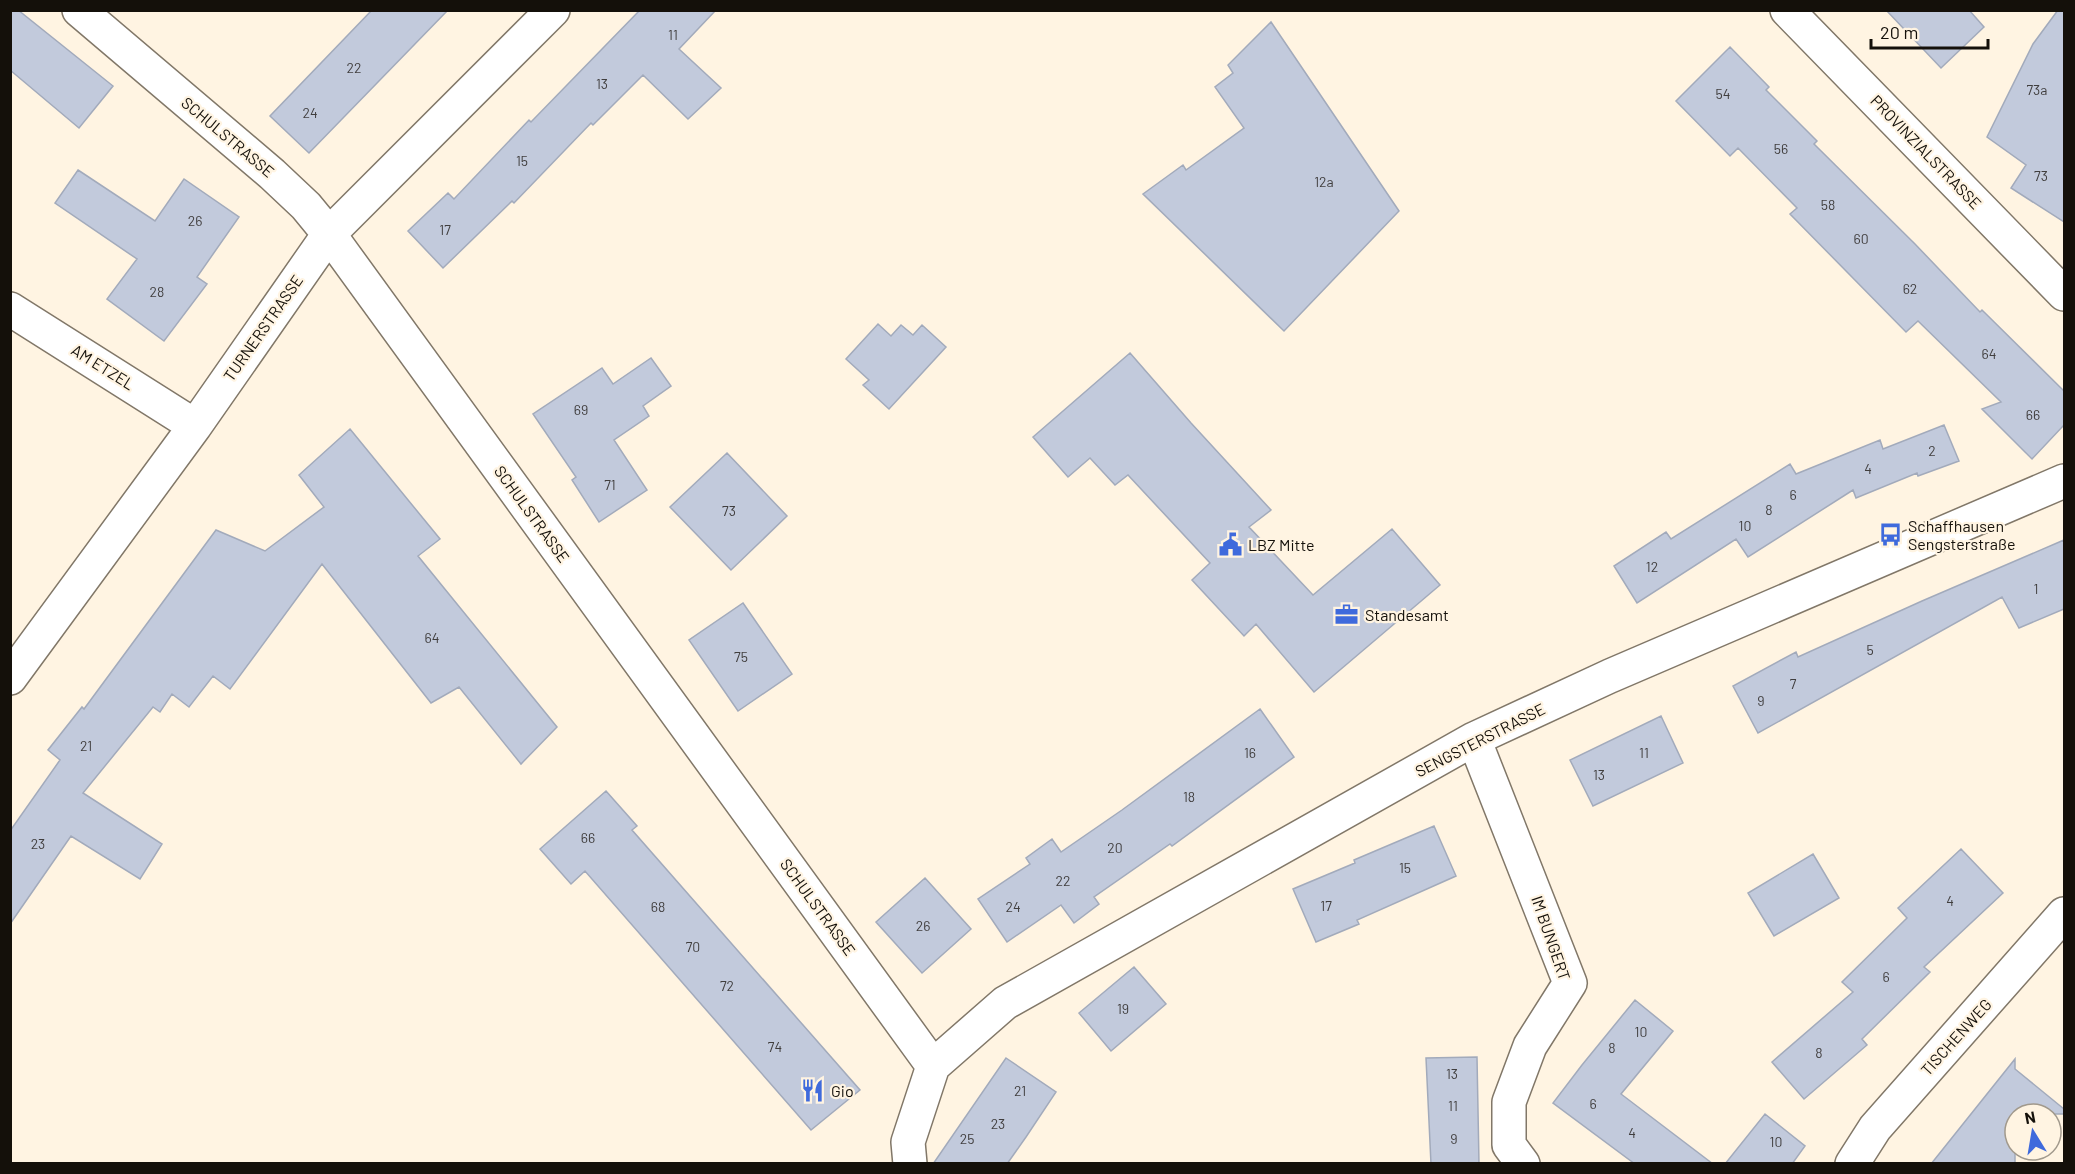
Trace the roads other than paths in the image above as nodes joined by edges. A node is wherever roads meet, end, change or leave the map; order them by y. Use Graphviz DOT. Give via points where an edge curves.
graph roads {
  1 [pos="78,10"];
  2 [pos="553,10"];
  3 [pos="1787,10"];
  4 [pos="329,234"];
  5 [pos="2064,294"];
  6 [pos="10,309"];
  7 [pos="195,426"];
  8 [pos="2064,482"];
  9 [pos="10,678"];
  10 [pos="1474,739"];
  11 [pos="2064,914"];
  12 [pos="933,1066"];
  13 [pos="910,1164"];
  14 [pos="1524,1164"];
  15 [pos="1852,1164"];
  1 -- 4 [label="street, SCHULSTRASSE" via="273,174"];
  2 -- 4 [label="street, TURNERSTRASSE"];
  3 -- 5 [label="street, PROVINZIALSTRASSE"];
  4 -- 7 [label="street, TURNERSTRASSE"];
  4 -- 12 [label="street, SCHULSTRASSE"];
  6 -- 7 [label="street, AM ETZEL"];
  7 -- 9 [label="street, TURNERSTRASSE"];
  8 -- 10 [label="street, SENGSTERSTRASSE" via="1611,675"];
  10 -- 12 [label="street, SENGSTERSTRASSE" via="1005,1003"];
  10 -- 14 [label="street, IM BUNGERT" via="1570,982 1530,1046 1509,1102 1509,1145"];
  11 -- 15 [label="street, TISCHENWEG" via="1875,1128"];
  12 -- 13 [label="street" via="908,1142"];
}
